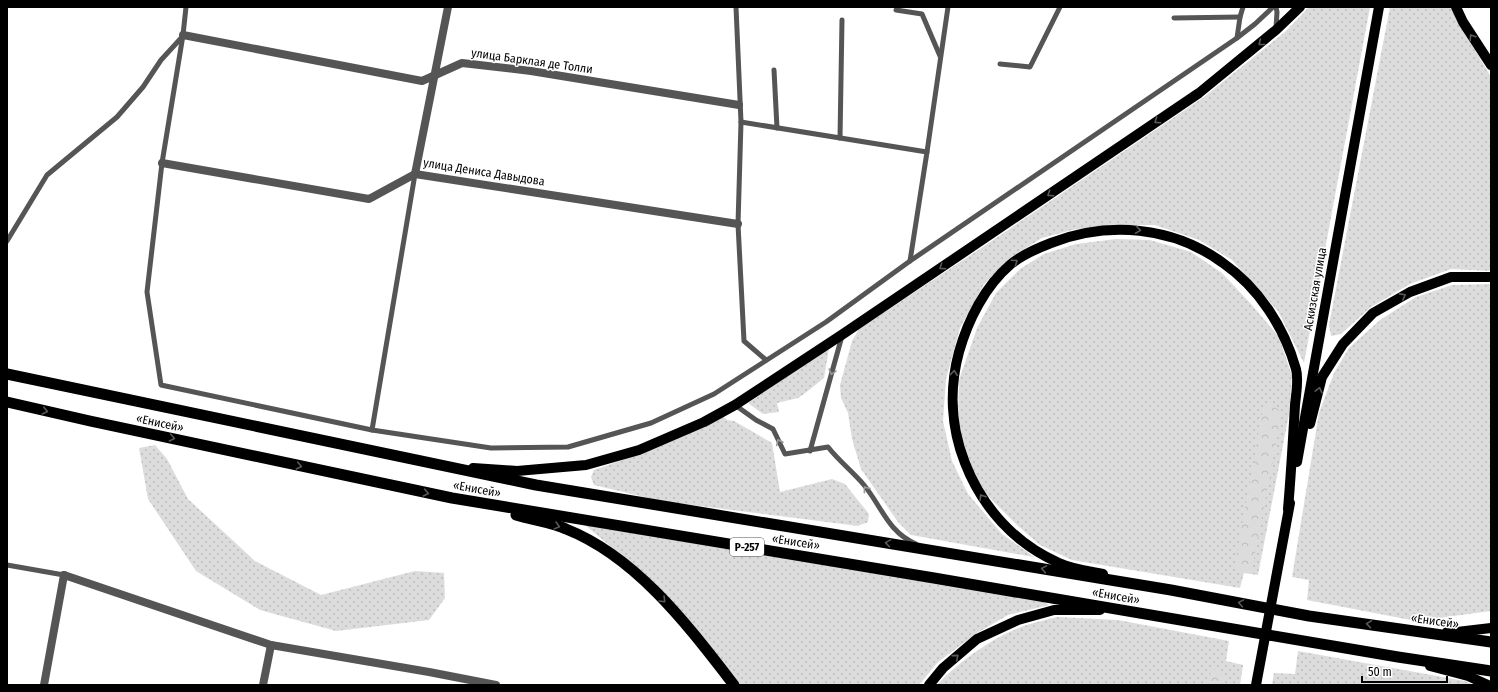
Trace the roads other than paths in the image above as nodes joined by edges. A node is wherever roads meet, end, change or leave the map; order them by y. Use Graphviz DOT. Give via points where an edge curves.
graph roads {
  1 [pos="186,7"];
  2 [pos="448,7"];
  3 [pos="736,7"];
  4 [pos="948,7"];
  5 [pos="1060,7"];
  6 [pos="1243,7"];
  7 [pos="1274,7"];
  8 [pos="1300,7"];
  9 [pos="1379,7"];
  10 [pos="1456,7"];
  11 [pos="896,10"];
  12 [pos="1240,16"];
  13 [pos="1174,18"];
  14 [pos="842,20"];
  15 [pos="1276,30"];
  16 [pos="184,35"];
  17 [pos="1237,38"];
  18 [pos="940,56"];
  19 [pos="1000,64"];
  20 [pos="1491,65"];
  21 [pos="774,70"];
  22 [pos="435,75"];
  23 [pos="739,105"];
  24 [pos="740,122"];
  25 [pos="776,128"];
  26 [pos="840,138"];
  27 [pos="927,152"];
  28 [pos="162,163"];
  29 [pos="415,174"];
  30 [pos="738,224"];
  31 [pos="7,241"];
  32 [pos="910,260"];
  33 [pos="1491,278"];
  34 [pos="843,334"];
  35 [pos="766,360"];
  36 [pos="7,374"];
  37 [pos="7,402"];
  38 [pos="735,405"];
  39 [pos="372,430"];
  40 [pos="810,451"];
  41 [pos="444,466"];
  42 [pos="452,498"];
  43 [pos="1288,509"];
  44 [pos="934,551"];
  45 [pos="7,564"];
  46 [pos="64,575"];
  47 [pos="1171,590"];
  48 [pos="1119,610"];
  49 [pos="1392,628"];
  50 [pos="1491,628"];
  51 [pos="1491,642"];
  52 [pos="271,645"];
  53 [pos="1398,657"];
  54 [pos="1491,671"];
  55 [pos="44,685"];
  56 [pos="264,685"];
  57 [pos="496,685"];
  58 [pos="734,685"];
  59 [pos="929,685"];
  60 [pos="1256,685"];
  61 [pos="1488,685"];
  1 -- 16 [label="lane"];
  2 -- 22 [label="street"];
  3 -- 23 [label="lane"];
  4 -- 18 [label="lane"];
  5 -- 19 [label="lane" via="1030,67"];
  6 -- 12 [label="lane"];
  7 -- 15 [label="lane" via="1277,12"];
  7 -- 17 [label="lane"];
  8 -- 15 [label="main road"];
  9 -- 43 [label="main road, Аскизская улица"];
  20 -- 10 [label="main road, one-way"];
  11 -- 18 [label="lane" via="922,14"];
  12 -- 13 [label="lane"];
  12 -- 17 [label="lane"];
  14 -- 26 [label="lane"];
  15 -- 34 [label="main road, one-way" via="1199,93"];
  16 -- 22 [label="street, улица Барклая де Толли" via="422,81"];
  16 -- 28 [label="lane"];
  16 -- 31 [label="lane" via="117,117 47,175"];
  17 -- 32 [label="lane"];
  18 -- 27 [label="lane"];
  21 -- 25 [label="lane"];
  22 -- 23 [label="street, улица Барклая де Толли" via="462,64 531,71"];
  22 -- 29 [label="street"];
  23 -- 24 [label="lane"];
  24 -- 25 [label="lane"];
  24 -- 30 [label="lane"];
  25 -- 26 [label="lane"];
  26 -- 27 [label="lane"];
  27 -- 32 [label="lane"];
  28 -- 29 [label="street, улица Дениса Давыдова" via="369,199"];
  28 -- 39 [label="lane" via="147,292 160,385"];
  29 -- 30 [label="street, улица Дениса Давыдова"];
  29 -- 39 [label="lane"];
  30 -- 35 [label="lane" via="744,341"];
  32 -- 35 [label="lane" via="826,322"];
  43 -- 33 [label="main road, one-way" via="1322,377 1343,344 1373,313 1410,292 1450,277"];
  34 -- 38 [label="main road"];
  34 -- 40 [label="lane, one-way"];
  35 -- 39 [label="lane" via="714,394 651,423 568,446 490,448"];
  36 -- 41 [label="highway, «Енисей» / Р-257"];
  37 -- 42 [label="highway, «Енисей» / Р-257, one-way"];
  40 -- 38 [label="lane, one-way" via="786,454 773,429"];
  38 -- 41 [label="main road" via="704,422 639,450 586,465 517,471"];
  44 -- 40 [label="lane, one-way" via="907,540 896,532 864,485 828,447"];
  44 -- 41 [label="highway, «Енисей» / Р-257, one-way" via="536,485"];
  42 -- 48 [label="highway, «Енисей» / Р-257"];
  42 -- 58 [label="highway, one-way" via="566,528 598,545 636,572 670,606"];
  47 -- 43 [label="main road, one-way" via="1060,564 1006,528 987,506 972,480 960,453 954,424 952,395 955,365 963,337 975,310 992,285 1012,264 1039,247 1070,236 1101,230 1133,229 1165,235 1195,246 1223,262 1248,283 1268,308 1283,336 1297,372"];
  43 -- 60 [label="main road, Аскизская улица"];
  47 -- 44 [label="highway, «Енисей» / Р-257, one-way"];
  45 -- 46 [label="lane"];
  46 -- 52 [label="street"];
  46 -- 55 [label="street"];
  49 -- 47 [label="highway, «Енисей» / Р-257, one-way" via="1309,616"];
  48 -- 53 [label="highway, «Енисей» / Р-257"];
  59 -- 48 [label="main road, one-way" via="943,668 977,639 1018,620 1054,610"];
  49 -- 50 [label="main road" via="1457,632"];
  49 -- 51 [label="highway, «Енисей» / Р-257"];
  52 -- 56 [label="street"];
  52 -- 57 [label="street"];
  53 -- 54 [label="highway, «Енисей» / Р-257"];
  53 -- 61 [label="main road" via="1468,676"];
}
